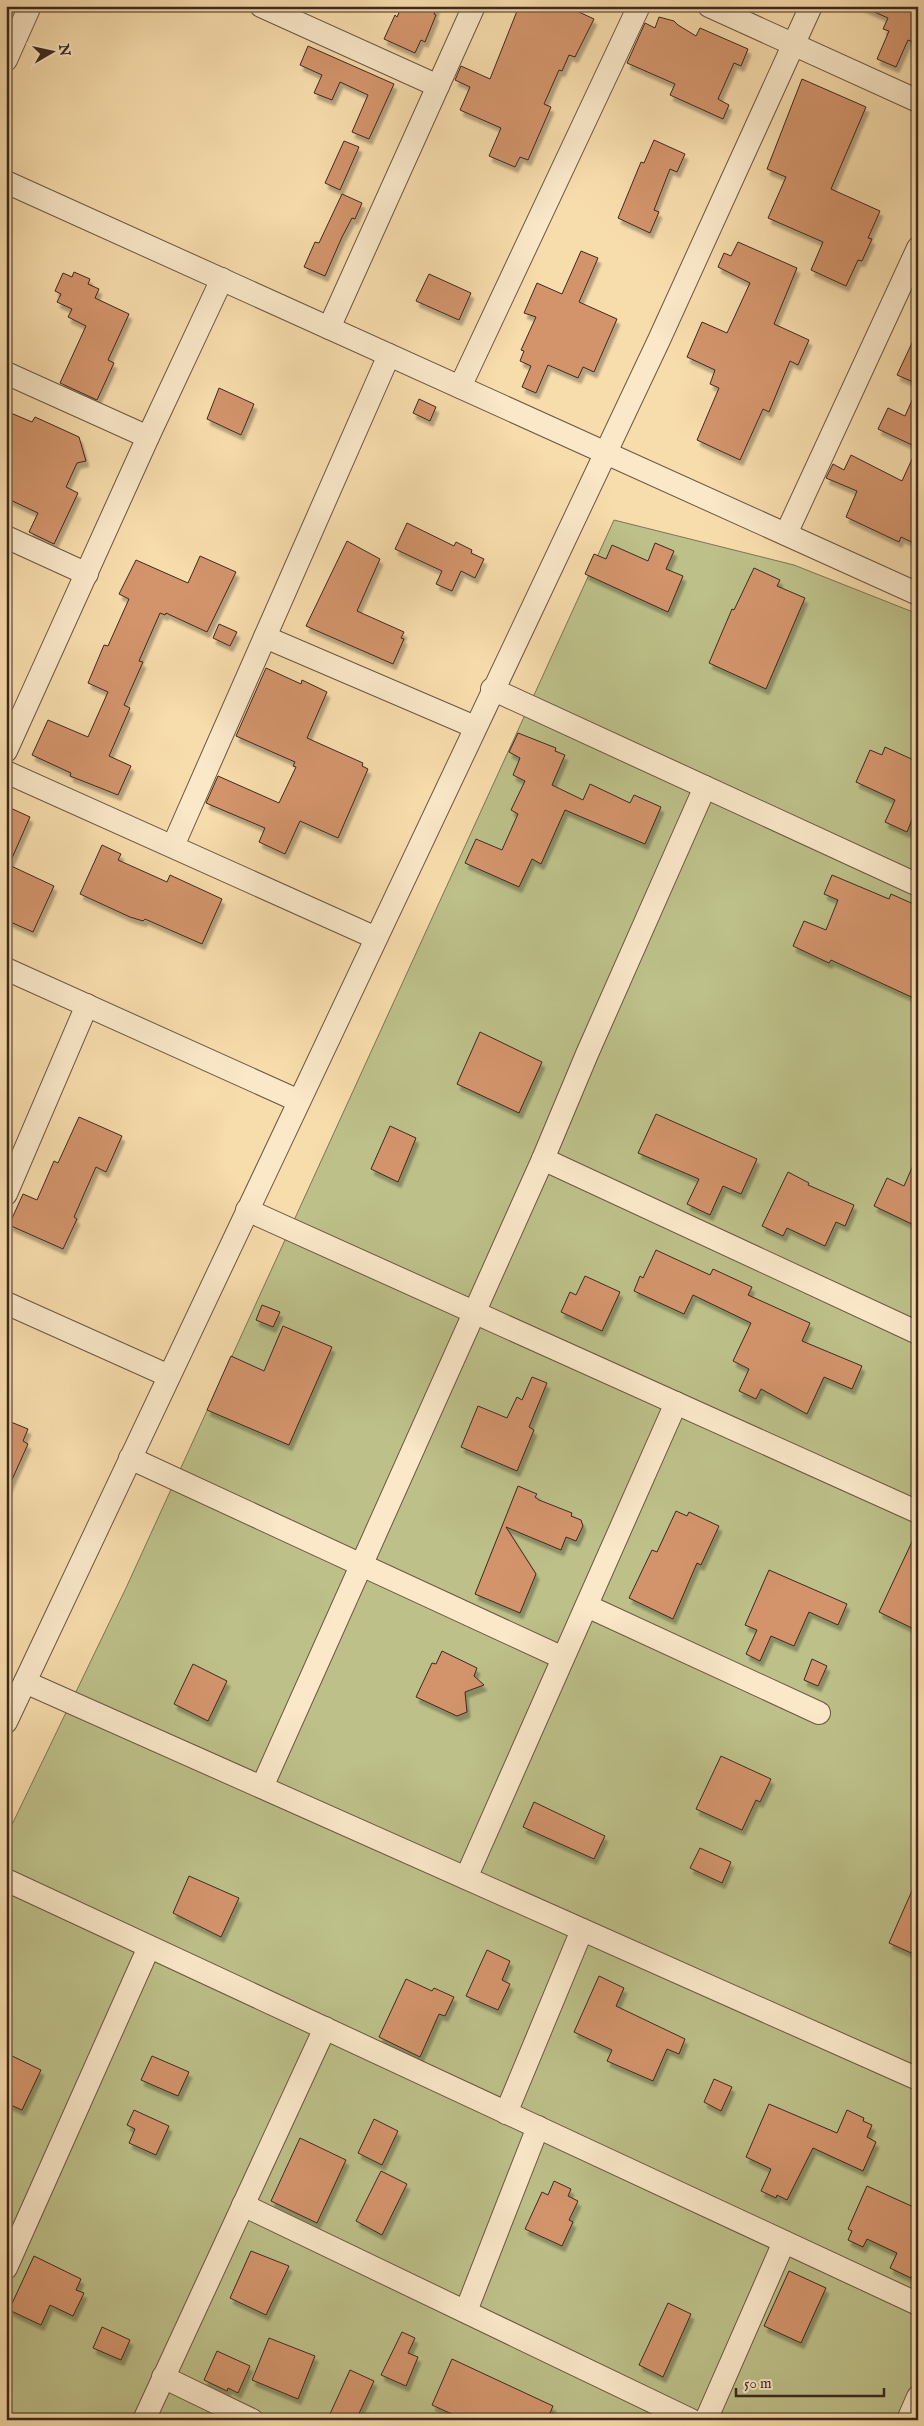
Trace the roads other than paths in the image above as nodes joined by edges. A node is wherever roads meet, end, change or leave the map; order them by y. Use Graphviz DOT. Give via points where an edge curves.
graph roads {
  1 [pos="30,6"];
  2 [pos="261,6"];
  3 [pos="474,6"];
  4 [pos="638,6"];
  5 [pos="709,6"];
  6 [pos="811,6"];
  7 [pos="794,46"];
  8 [pos="6,60"];
  9 [pos="438,86"];
  10 [pos="918,101"];
  11 [pos="6,182"];
  12 [pos="918,248"];
  13 [pos="222,279"];
  14 [pos="329,328"];
  15 [pos="388,355"];
  16 [pos="6,373"];
  17 [pos="460,387"];
  18 [pos="148,437"];
  19 [pos="604,452"];
  20 [pos="786,534"];
  21 [pos="6,536"];
  22 [pos="87,574"];
  23 [pos="918,594"];
  24 [pos="265,637"];
  25 [pos="492,689"];
  26 [pos="475,727"];
  27 [pos="8,741"];
  28 [pos="6,772"];
  29 [pos="705,787"];
  30 [pos="173,846"];
  31 [pos="918,885"];
  32 [pos="376,938"];
  33 [pos="6,969"];
  34 [pos="87,1005"];
  35 [pos="299,1101"];
  36 [pos="543,1159"];
  37 [pos="6,1194"];
  38 [pos="247,1210"];
  39 [pos="6,1303"];
  40 [pos="473,1312"];
  41 [pos="918,1333"];
  42 [pos="169,1376"];
  43 [pos="676,1403"];
  44 [pos="130,1458"];
  45 [pos="918,1512"];
  46 [pos="361,1564"];
  47 [pos="587,1606"];
  48 [pos="564,1658"];
  49 [pos="25,1682"];
  50 [pos="819,1713"];
  51 [pos="6,1722"];
  52 [pos="262,1787"];
  53 [pos="466,1878"];
  54 [pos="6,1880"];
  55 [pos="582,1930"];
  56 [pos="149,1947"];
  57 [pos="325,2028"];
  58 [pos="918,2079"];
  59 [pos="506,2112"];
  60 [pos="538,2128"];
  61 [pos="244,2205"];
  62 [pos="784,2242"];
  63 [pos="6,2268"];
  64 [pos="918,2304"];
  65 [pos="466,2312"];
  66 [pos="163,2378"];
  67 [pos="918,2397"];
  68 [pos="144,2420"];
  69 [pos="252,2420"];
  70 [pos="691,2420"];
  71 [pos="706,2420"];
  72 [pos="908,2420"];
  1 -- 8 [label="street"];
  2 -- 9 [label="street"];
  3 -- 9 [label="street"];
  4 -- 17 [label="street"];
  5 -- 7 [label="street"];
  6 -- 7 [label="street"];
  7 -- 10 [label="street"];
  7 -- 19 [label="street"];
  9 -- 14 [label="street"];
  11 -- 13 [label="street"];
  12 -- 20 [label="street"];
  13 -- 14 [label="street"];
  13 -- 18 [label="street"];
  14 -- 15 [label="street"];
  15 -- 17 [label="street"];
  15 -- 24 [label="street"];
  16 -- 18 [label="street"];
  17 -- 19 [label="street"];
  18 -- 22 [label="street"];
  19 -- 20 [label="street"];
  19 -- 25 [label="street"];
  20 -- 23 [label="street"];
  21 -- 22 [label="street"];
  22 -- 27 [label="street"];
  24 -- 26 [label="street"];
  24 -- 30 [label="street"];
  25 -- 26 [label="street"];
  25 -- 29 [label="street"];
  26 -- 32 [label="street"];
  28 -- 30 [label="street"];
  29 -- 31 [label="street"];
  29 -- 36 [label="street"];
  30 -- 32 [label="street"];
  32 -- 35 [label="street"];
  33 -- 34 [label="street"];
  34 -- 35 [label="street"];
  34 -- 37 [label="street"];
  35 -- 38 [label="street"];
  36 -- 40 [label="street"];
  36 -- 41 [label="street"];
  38 -- 40 [label="street"];
  38 -- 42 [label="street"];
  39 -- 42 [label="street"];
  40 -- 43 [label="street"];
  40 -- 46 [label="street"];
  42 -- 44 [label="street"];
  43 -- 45 [label="street"];
  43 -- 47 [label="street"];
  44 -- 46 [label="street"];
  44 -- 49 [label="street"];
  46 -- 48 [label="street"];
  46 -- 52 [label="street"];
  47 -- 48 [label="street"];
  47 -- 50 [label="street"];
  48 -- 53 [label="street"];
  49 -- 51 [label="street"];
  49 -- 52 [label="street"];
  52 -- 53 [label="street"];
  53 -- 55 [label="street"];
  54 -- 56 [label="street"];
  55 -- 58 [label="street"];
  55 -- 59 [label="street"];
  56 -- 57 [label="street"];
  56 -- 63 [label="street"];
  57 -- 59 [label="street"];
  57 -- 61 [label="street"];
  59 -- 60 [label="street"];
  60 -- 62 [label="street"];
  60 -- 65 [label="street"];
  61 -- 65 [label="street"];
  61 -- 66 [label="street"];
  62 -- 64 [label="street"];
  62 -- 71 [label="street"];
  65 -- 70 [label="street"];
  66 -- 68 [label="street"];
  66 -- 69 [label="street"];
  67 -- 72 [label="street"];
}
